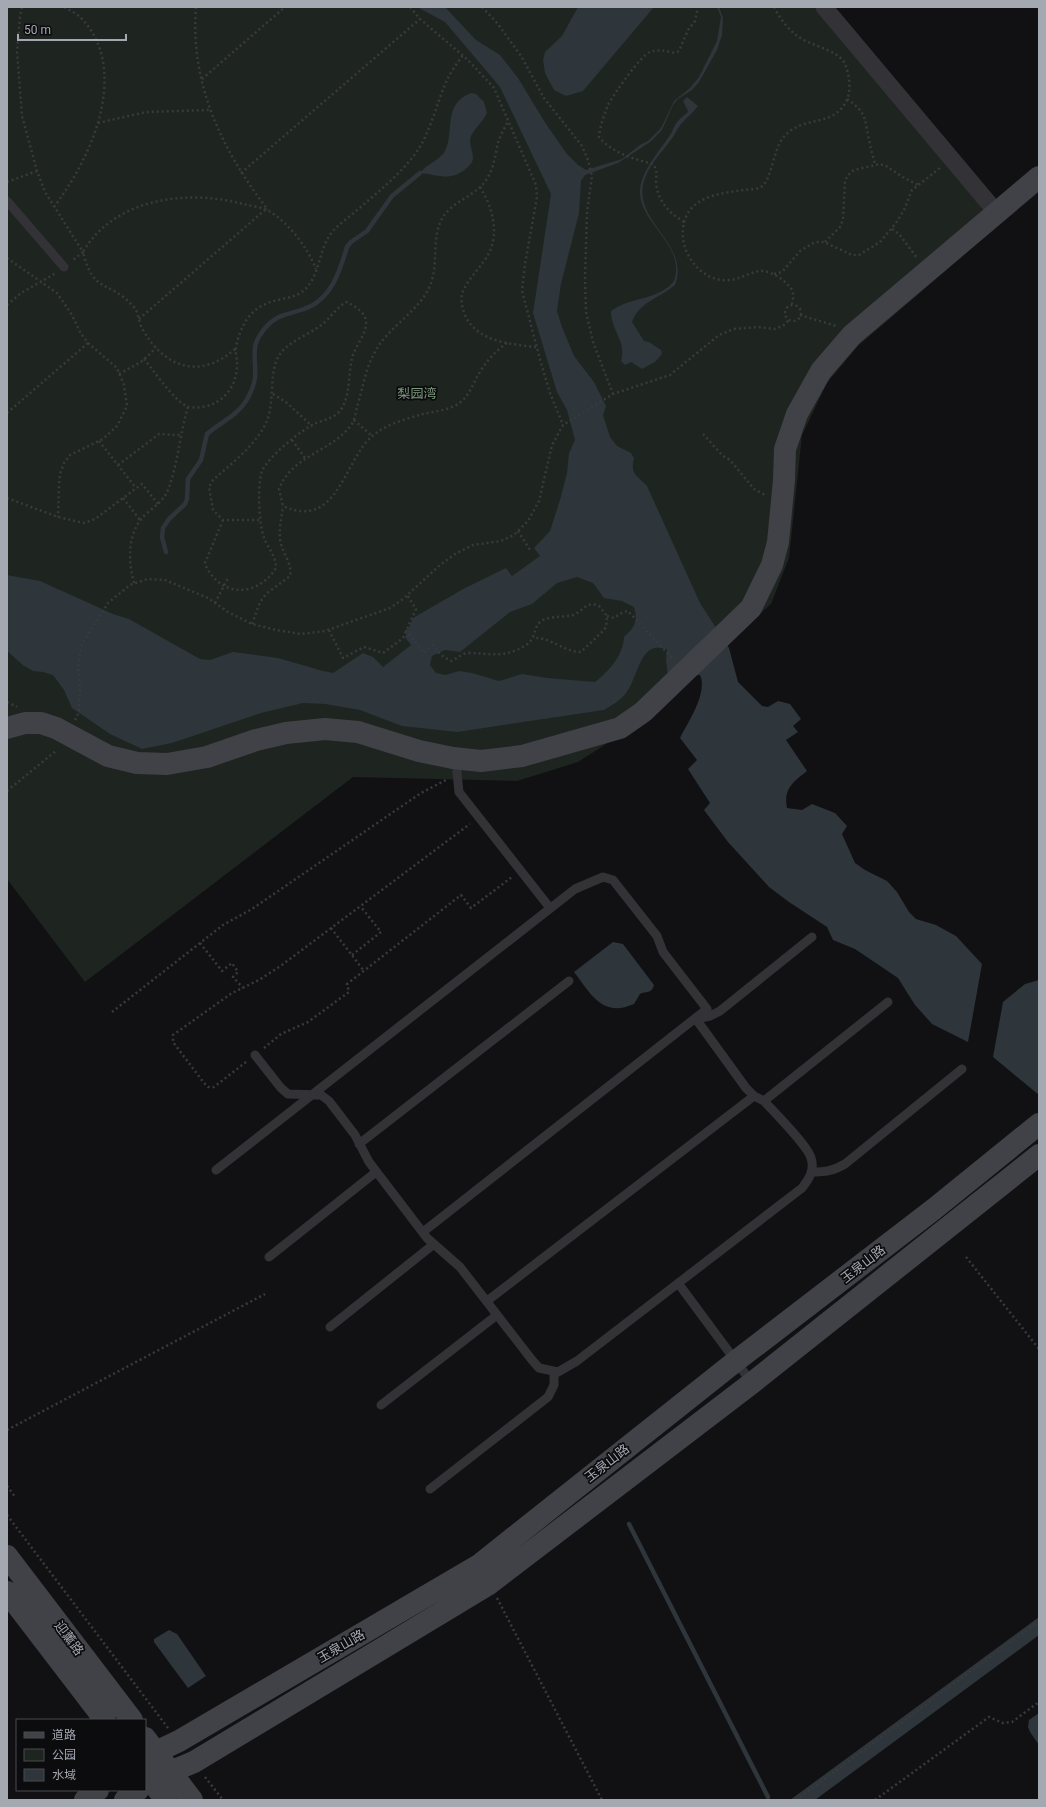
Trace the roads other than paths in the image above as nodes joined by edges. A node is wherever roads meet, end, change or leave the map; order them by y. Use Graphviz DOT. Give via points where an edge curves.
graph roads {
  1 [pos="824,7"];
  2 [pos="1039,177"];
  3 [pos="7,202"];
  4 [pos="997,213"];
  5 [pos="64,267"];
  6 [pos="7,728"];
  7 [pos="457,766"];
  8 [pos="550,908"];
  9 [pos="812,937"];
  10 [pos="569,981"];
  11 [pos="888,1002"];
  12 [pos="696,1019"];
  13 [pos="255,1055"];
  14 [pos="962,1069"];
  15 [pos="312,1094"];
  16 [pos="754,1096"];
  17 [pos="764,1101"];
  18 [pos="1039,1124"];
  19 [pos="359,1144"];
  20 [pos="1039,1155"];
  21 [pos="216,1170"];
  22 [pos="376,1172"];
  23 [pos="812,1172"];
  24 [pos="423,1232"];
  25 [pos="434,1244"];
  26 [pos="269,1257"];
  27 [pos="678,1283"];
  28 [pos="487,1301"];
  29 [pos="497,1315"];
  30 [pos="330,1327"];
  31 [pos="736,1361"];
  32 [pos="554,1372"];
  33 [pos="752,1383"];
  34 [pos="381,1405"];
  35 [pos="430,1489"];
  36 [pos="7,1556"];
  37 [pos="7,1592"];
  38 [pos="103,1719"];
  39 [pos="131,1719"];
  40 [pos="149,1749"];
  41 [pos="171,1772"];
  42 [pos="146,1782"];
  43 [pos="146,1783"];
  44 [pos="97,1791"];
  45 [pos="135,1791"];
  46 [pos="85,1800"];
  47 [pos="125,1800"];
  48 [pos="166,1800"];
  49 [pos="192,1800"];
  1 -- 4 [label="street"];
  2 -- 4 [label="street"];
  3 -- 5 [label="lane"];
  4 -- 7 [label="street" via="855,332 821,371 797,414 785,449 778,542 772,566 751,608 643,712 620,728 522,756"];
  6 -- 7 [label="street" via="25,723 42,723 108,756 137,763 167,764 206,757 286,733 325,730 358,732"];
  7 -- 8 [label="lane" via="459,792"];
  8 -- 12 [label="lane" via="584,884 603,877 613,880 657,936 662,952 707,1009"];
  8 -- 15 [label="lane"];
  9 -- 12 [label="lane" via="720,1011"];
  10 -- 19 [label="lane"];
  11 -- 17 [label="lane"];
  12 -- 16 [label="lane"];
  12 -- 24 [label="lane"];
  13 -- 15 [label="lane" via="288,1094"];
  14 -- 23 [label="lane" via="845,1164 827,1172"];
  15 -- 19 [label="lane" via="328,1101 355,1135"];
  15 -- 21 [label="lane"];
  16 -- 17 [label="lane"];
  16 -- 28 [label="lane"];
  17 -- 23 [label="lane" via="808,1151"];
  18 -- 31 [label="street, 玉泉山路" via="934,1209"];
  19 -- 22 [label="lane"];
  20 -- 33 [label="street, 玉泉山路"];
  22 -- 24 [label="lane"];
  22 -- 26 [label="lane"];
  23 -- 27 [label="lane" via="802,1188"];
  24 -- 25 [label="lane"];
  25 -- 28 [label="lane" via="460,1267"];
  25 -- 30 [label="lane"];
  27 -- 31 [label="lane"];
  27 -- 32 [label="lane" via="577,1361"];
  28 -- 29 [label="lane"];
  29 -- 32 [label="lane" via="539,1368"];
  29 -- 34 [label="lane"];
  31 -- 33 [label="lane"];
  31 -- 40 [label="street, 玉泉山路" via="479,1565 179,1741"];
  32 -- 35 [label="lane" via="554,1385 548,1397"];
  33 -- 41 [label="street, 玉泉山路" via="489,1584 194,1762"];
  36 -- 39 [label="street, 迎薰路"];
  37 -- 38 [label="street, 迎薰路"];
  40 -- 41 [label="street"];
  41 -- 42 [label="street, 玉泉山路"];
  41 -- 49 [label="street"];
  43 -- 48 [label="street"];
  44 -- 46 [label="street"];
  45 -- 47 [label="street, 玉泉山路"];
}
